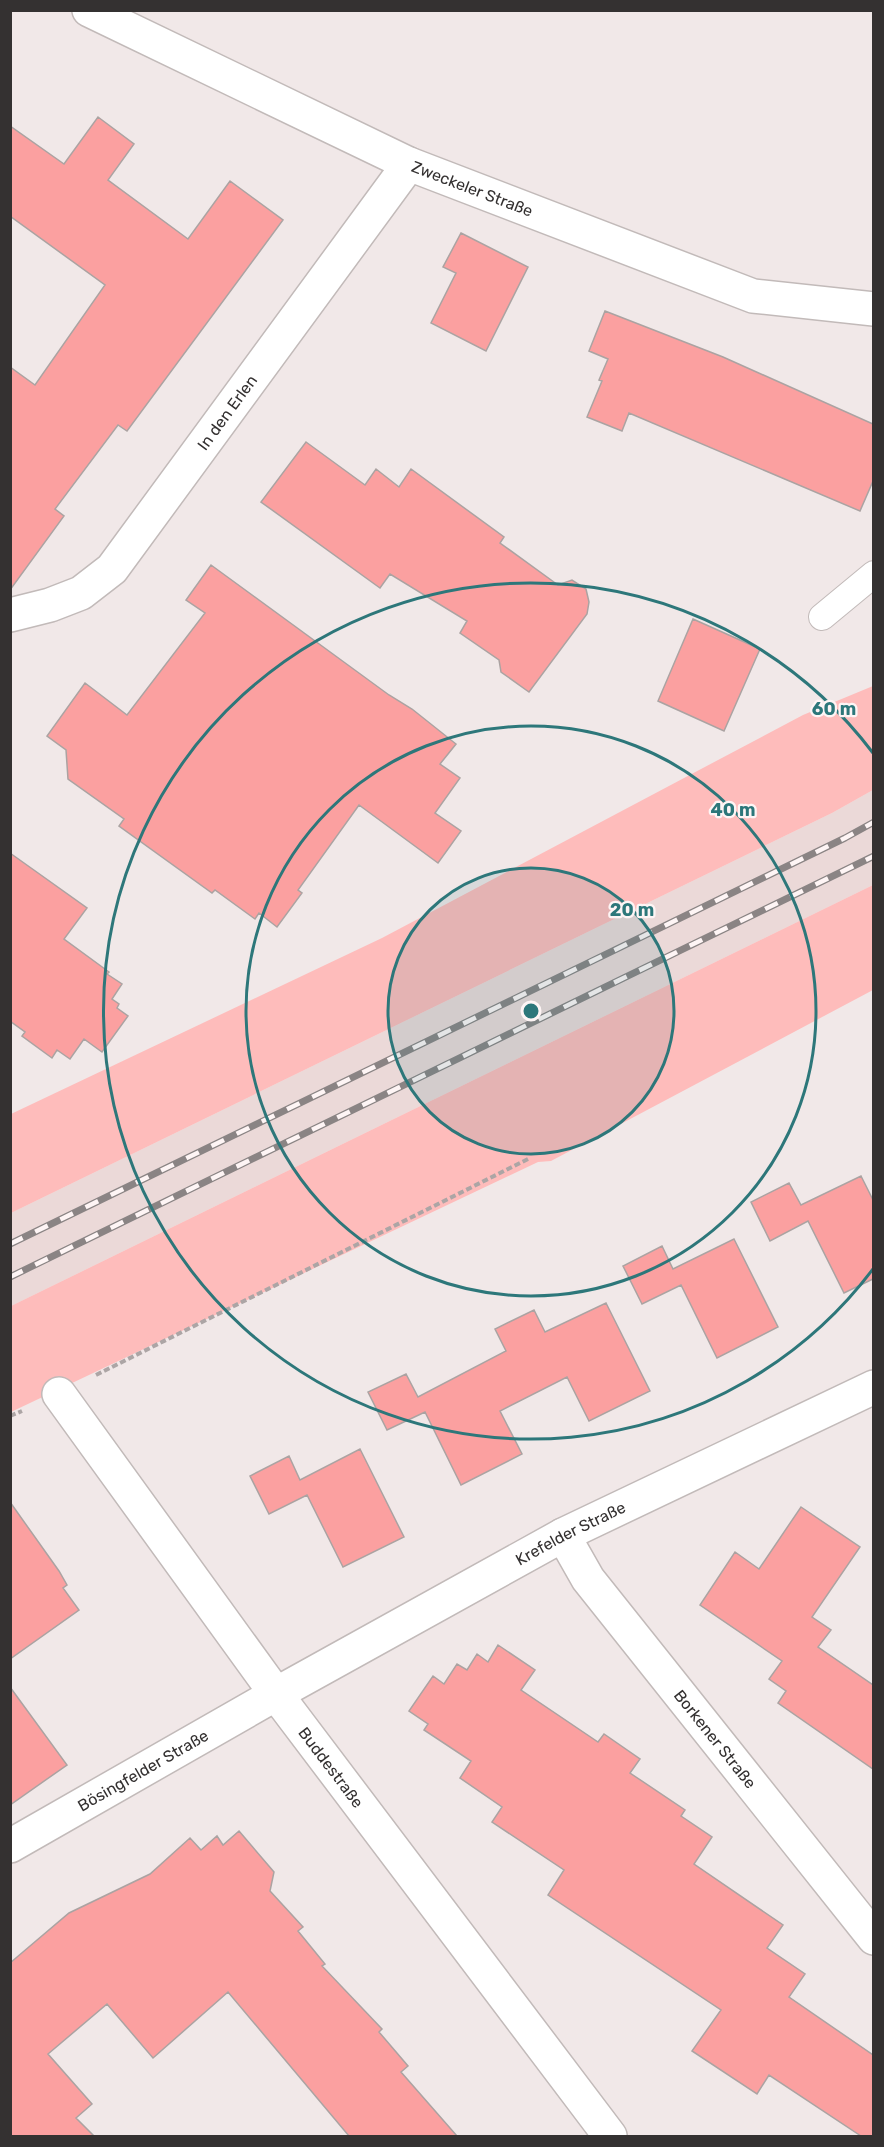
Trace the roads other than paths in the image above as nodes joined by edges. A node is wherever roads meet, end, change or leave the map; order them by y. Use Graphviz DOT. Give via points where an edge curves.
graph roads {
  1 [pos="89,10"];
  2 [pos="409,164"];
  3 [pos="873,309"];
  4 [pos="873,574"];
  5 [pos="10,615"];
  6 [pos="822,617"];
  7 [pos="873,1387"];
  8 [pos="59,1394"];
  9 [pos="563,1535"];
  10 [pos="276,1694"];
  11 [pos="10,1846"];
  12 [pos="873,1938"];
  13 [pos="610,2136"];
  1 -- 2 [label="street, Zweckeler Straße"];
  2 -- 3 [label="street, Zweckeler Straße" via="753,296"];
  2 -- 5 [label="street, In den Erlen" via="112,569 81,594"];
  4 -- 6 [label="lane"];
  7 -- 9 [label="street, Krefelder Straße"];
  8 -- 10 [label="street, Buddestraße"];
  9 -- 10 [label="street, Krefelder Straße"];
  9 -- 12 [label="street, Borkener Straße" via="588,1579"];
  10 -- 11 [label="street, Bösingfelder Straße"];
  10 -- 13 [label="street, Buddestraße"];
}
